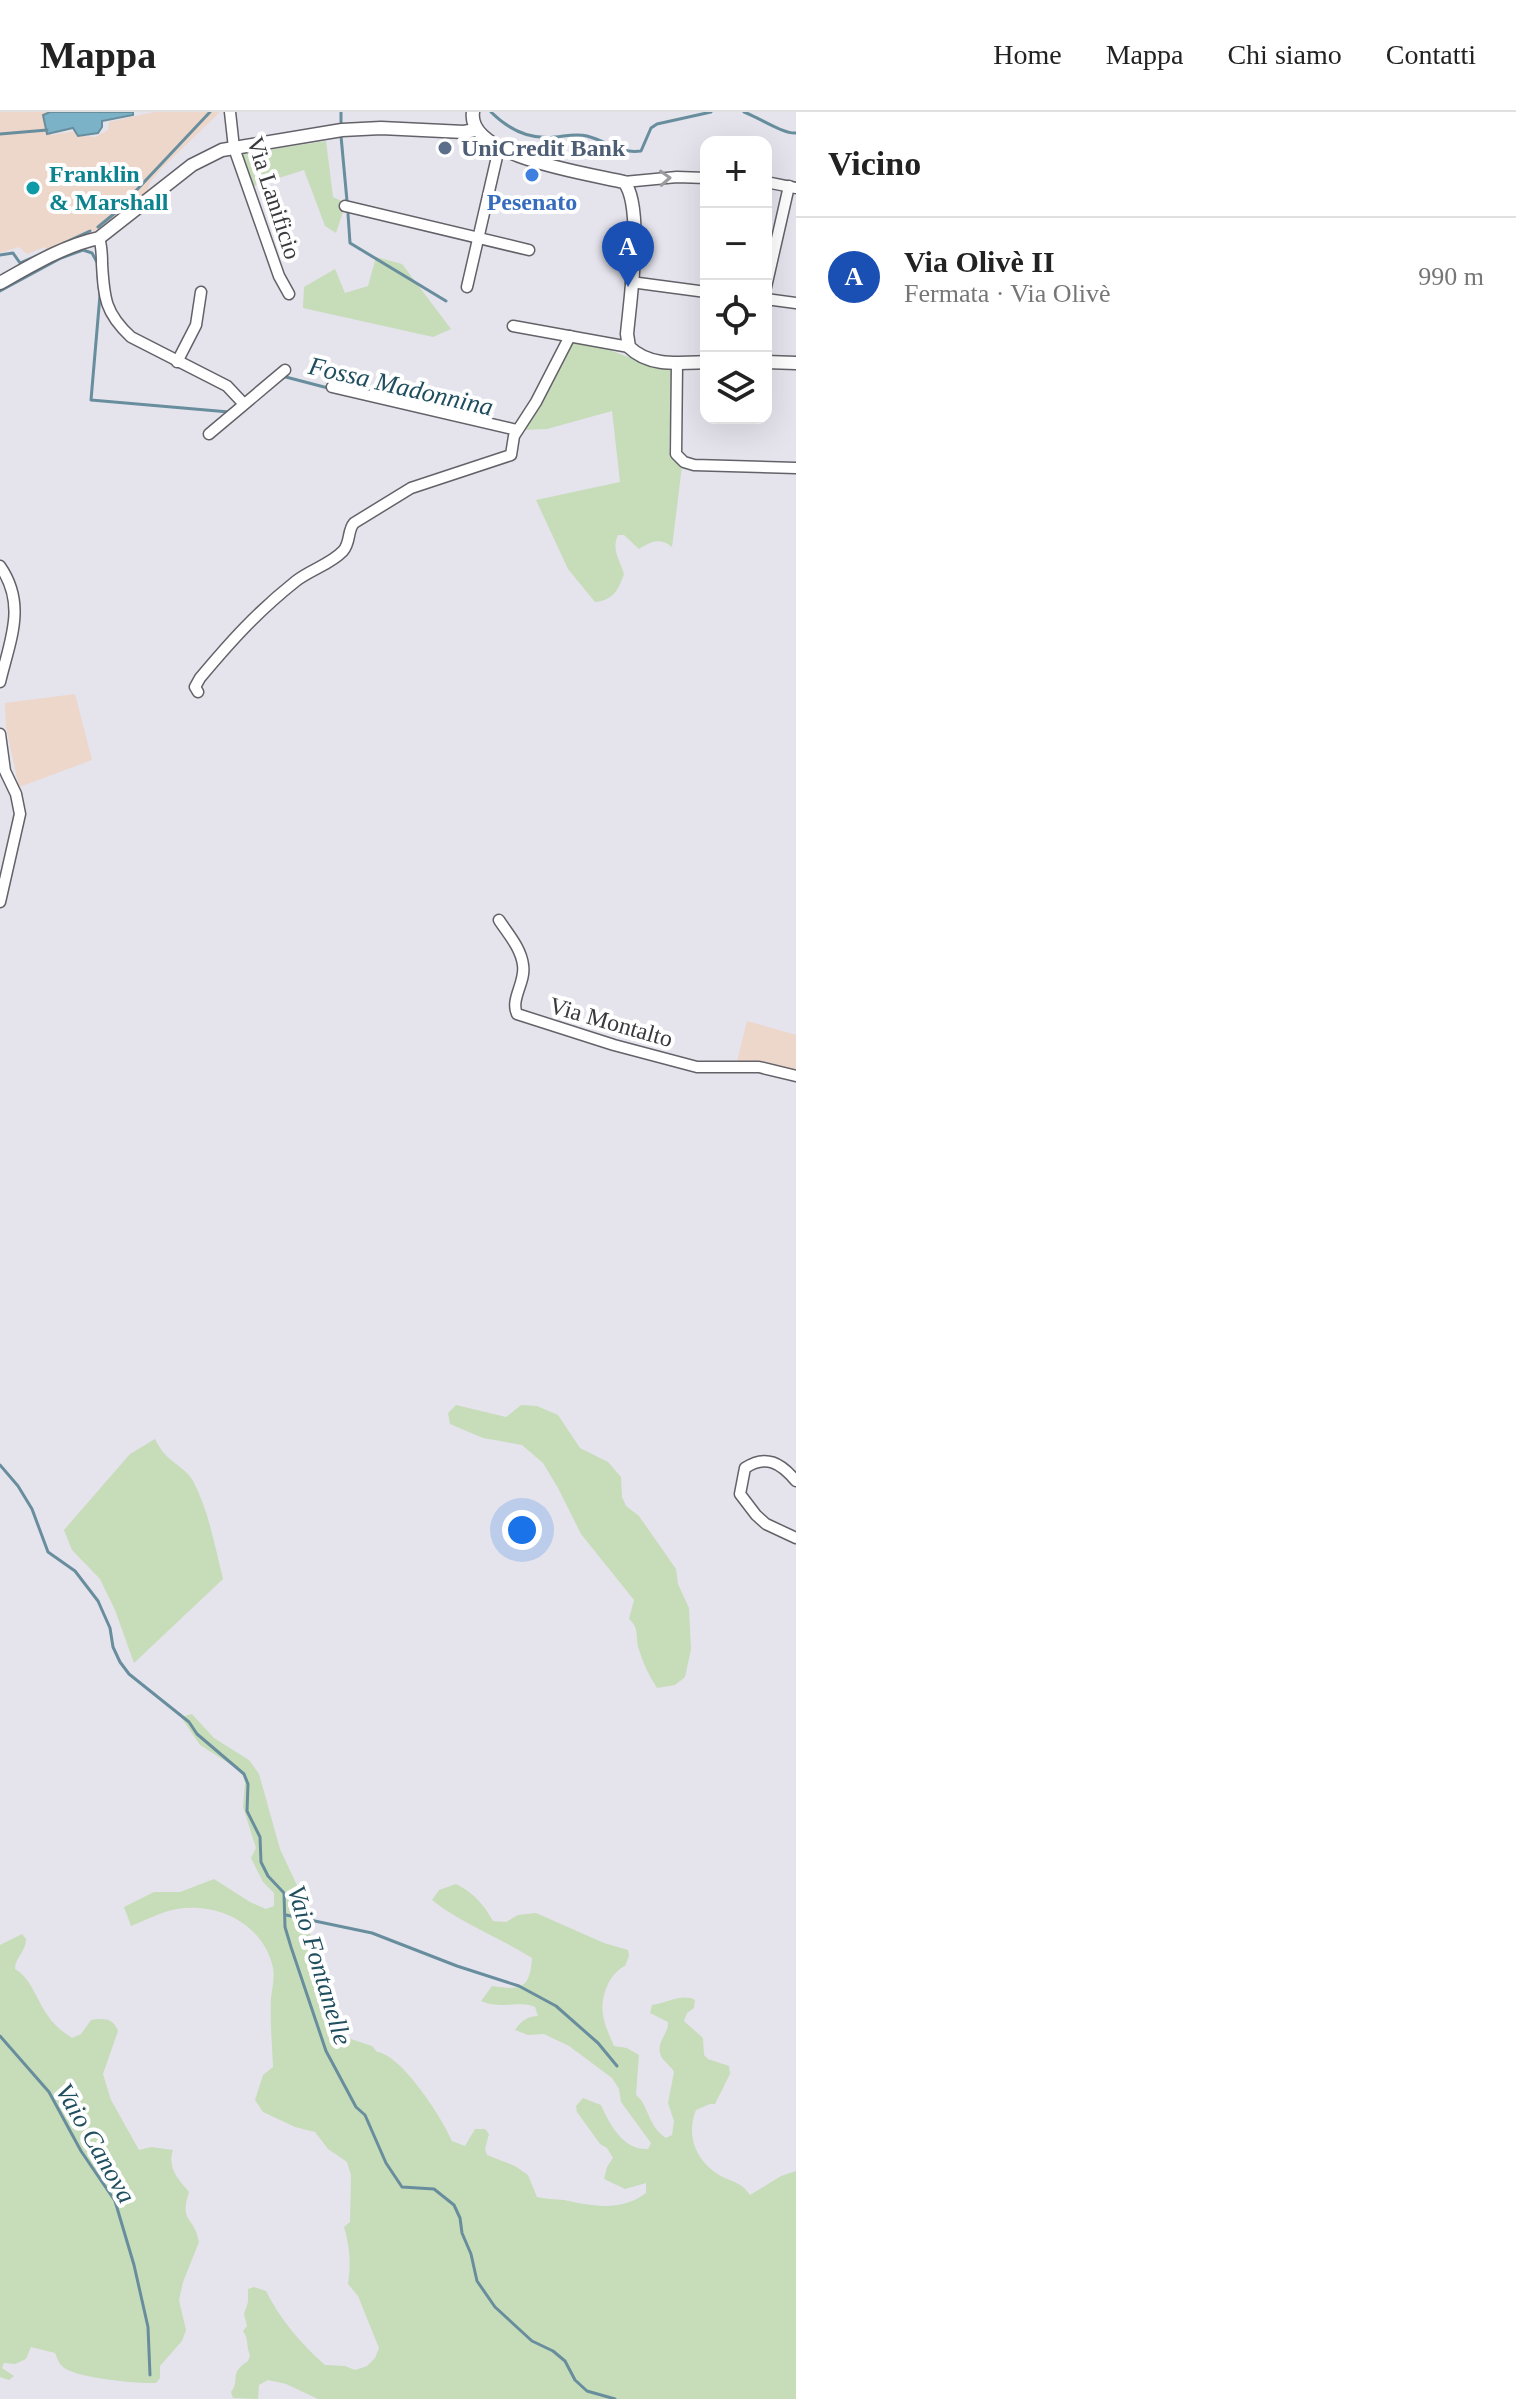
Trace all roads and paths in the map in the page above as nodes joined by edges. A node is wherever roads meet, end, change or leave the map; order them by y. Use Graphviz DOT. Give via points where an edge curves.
graph roads {
  1 [pos="230,112"];
  2 [pos="473,112"];
  3 [pos="475,130"];
  4 [pos="234,148"];
  5 [pos="499,148"];
  6 [pos="700,178"];
  7 [pos="624,182"];
  8 [pos="772,183"];
  9 [pos="793,187"];
  10 [pos="345,206"];
  11 [pos="99,238"];
  12 [pos="478,239"];
  13 [pos="529,250"];
  14 [pos="768,280"];
  15 [pos="631,282"];
  16 [pos="0,283"];
  17 [pos="467,287"];
  18 [pos="700,291"];
  19 [pos="201,292"];
  20 [pos="289,294"];
  21 [pos="772,300"];
  22 [pos="796,303"];
  23 [pos="513,326"];
  24 [pos="570,336"];
  25 [pos="629,347"];
  26 [pos="177,362"];
  27 [pos="700,362"];
  28 [pos="772,362"];
  29 [pos="677,363"];
  30 [pos="796,363"];
  31 [pos="285,370"];
  32 [pos="332,387"];
  33 [pos="243,403"];
  34 [pos="517,430"];
  35 [pos="209,434"];
  36 [pos="796,468"];
  37 [pos="0,566"];
  38 [pos="0,682"];
  39 [pos="198,692"];
  40 [pos="0,734"];
  41 [pos="0,902"];
  42 [pos="499,920"];
  43 [pos="796,1076"];
  44 [pos="796,1481"];
  45 [pos="796,1538"];
  1 -- 4 [label="street, Via Lanificio"];
  2 -- 3 [label="street"];
  3 -- 4 [label="street" via="342,130"];
  3 -- 5 [label="street"];
  4 -- 11 [label="street" via="192,165"];
  4 -- 20 [label="street, Via Lanificio"];
  5 -- 7 [label="street"];
  5 -- 12 [label="street"];
  7 -- 6 [label="street, one-way"];
  7 -- 15 [label="street" via="631,194 634,236"];
  8 -- 9 [label="street"];
  9 -- 14 [label="street"];
  10 -- 12 [label="street"];
  11 -- 16 [label="street" via="45,258"];
  11 -- 26 [label="street" via="109,312 131,337"];
  12 -- 13 [label="street"];
  12 -- 17 [label="street"];
  15 -- 18 [label="street"];
  15 -- 25 [label="street"];
  19 -- 26 [label="street" via="196,325"];
  21 -- 22 [label="street"];
  23 -- 24 [label="street"];
  24 -- 25 [label="street"];
  24 -- 34 [label="street"];
  25 -- 29 [label="street" via="647,360"];
  26 -- 33 [label="street" via="227,386"];
  27 -- 29 [label="street"];
  28 -- 30 [label="street"];
  29 -- 36 [label="street" via="676,454 684,462"];
  31 -- 33 [label="street"];
  32 -- 34 [label="street"];
  33 -- 35 [label="street"];
  34 -- 39 [label="street" via="511,455 411,488 354,523 341,554 302,576 250,619 200,678"];
  37 -- 38 [label="street" via="15,604"];
  40 -- 41 [label="street" via="5,771 20,814"];
  42 -- 43 [label="street, Via Montalto" via="524,967 513,1007 517,1014 697,1067 759,1067"];
  44 -- 45 [label="street" via="768,1459 755,1461 745,1468 740,1494 766,1524"];
}
